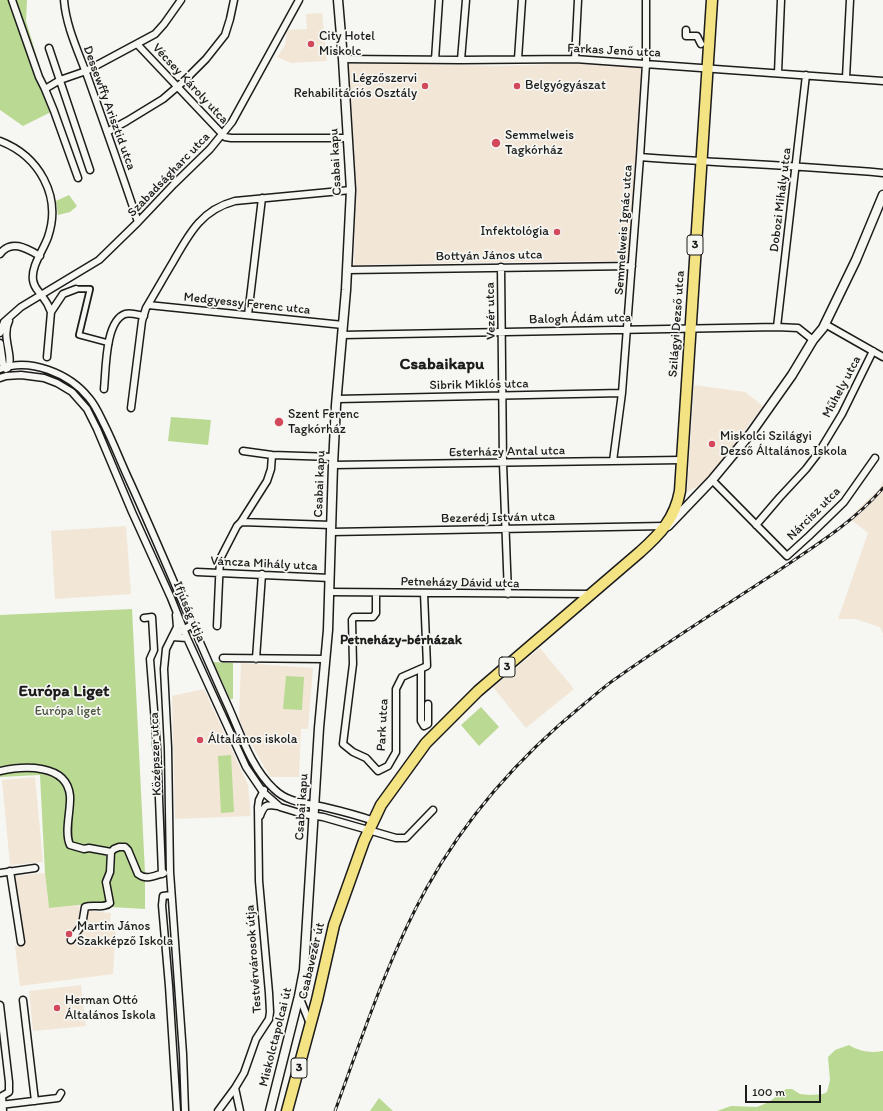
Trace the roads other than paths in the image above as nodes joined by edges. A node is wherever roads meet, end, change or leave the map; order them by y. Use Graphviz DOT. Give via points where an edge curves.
graph roads {
  1 [pos="12,0"];
  2 [pos="64,0"];
  3 [pos="181,0"];
  4 [pos="234,0"];
  5 [pos="338,0"];
  6 [pos="439,0"];
  7 [pos="466,0"];
  8 [pos="522,0"];
  9 [pos="578,0"];
  10 [pos="646,0"];
  11 [pos="712,0"];
  12 [pos="781,0"];
  13 [pos="850,0"];
  14 [pos="298,2"];
  15 [pos="686,30"];
  16 [pos="699,39"];
  17 [pos="137,44"];
  18 [pos="49,48"];
  19 [pos="343,59"];
  20 [pos="518,59"];
  21 [pos="575,59"];
  22 [pos="435,60"];
  23 [pos="461,60"];
  24 [pos="646,64"];
  25 [pos="708,68"];
  26 [pos="86,72"];
  27 [pos="778,73"];
  28 [pos="806,75"];
  29 [pos="846,78"];
  30 [pos="60,80"];
  31 [pos="883,81"];
  32 [pos="177,87"];
  33 [pos="44,89"];
  34 [pos="107,132"];
  35 [pos="222,135"];
  36 [pos="347,138"];
  37 [pos="0,141"];
  38 [pos="640,157"];
  39 [pos="701,162"];
  40 [pos="796,166"];
  41 [pos="90,170"];
  42 [pos="883,173"];
  43 [pos="78,178"];
  44 [pos="351,190"];
  45 [pos="883,195"];
  46 [pos="262,198"];
  47 [pos="138,222"];
  48 [pos="0,254"];
  49 [pos="40,256"];
  50 [pos="632,266"];
  51 [pos="501,267"];
  52 [pos="347,270"];
  53 [pos="76,289"];
  54 [pos="42,295"];
  55 [pos="148,305"];
  56 [pos="51,312"];
  57 [pos="248,315"];
  58 [pos="144,316"];
  59 [pos="10,317"];
  60 [pos="825,324"];
  61 [pos="343,325"];
  62 [pos="777,327"];
  63 [pos="627,329"];
  64 [pos="690,329"];
  65 [pos="502,331"];
  66 [pos="0,333"];
  67 [pos="342,334"];
  68 [pos="813,340"];
  69 [pos="0,343"];
  70 [pos="109,343"];
  71 [pos="873,352"];
  72 [pos="47,357"];
  73 [pos="883,357"];
  74 [pos="5,368"];
  75 [pos="0,374"];
  76 [pos="16,375"];
  77 [pos="0,378"];
  78 [pos="104,389"];
  79 [pos="622,393"];
  80 [pos="504,395"];
  81 [pos="337,399"];
  82 [pos="131,408"];
  83 [pos="243,451"];
  84 [pos="272,455"];
  85 [pos="875,458"];
  86 [pos="681,460"];
  87 [pos="333,461"];
  88 [pos="613,461"];
  89 [pos="504,463"];
  90 [pos="712,480"];
  91 [pos="690,502"];
  92 [pos="675,508"];
  93 [pos="241,522"];
  94 [pos="756,525"];
  95 [pos="331,528"];
  96 [pos="505,529"];
  97 [pos="663,529"];
  98 [pos="197,572"];
  99 [pos="219,573"];
  100 [pos="262,574"];
  101 [pos="330,578"];
  102 [pos="329,592"];
  103 [pos="376,593"];
  104 [pos="424,593"];
  105 [pos="508,594"];
  106 [pos="590,594"];
  107 [pos="180,595"];
  108 [pos="176,610"];
  109 [pos="144,618"];
  110 [pos="191,625"];
  111 [pos="217,626"];
  112 [pos="184,628"];
  113 [pos="172,637"];
  114 [pos="187,638"];
  115 [pos="198,639"];
  116 [pos="223,658"];
  117 [pos="256,659"];
  118 [pos="325,659"];
  119 [pos="421,669"];
  120 [pos="153,698"];
  121 [pos="165,699"];
  122 [pos="428,704"];
  123 [pos="157,748"];
  124 [pos="168,748"];
  125 [pos="0,771"];
  126 [pos="270,785"];
  127 [pos="263,792"];
  128 [pos="279,806"];
  129 [pos="314,806"];
  130 [pos="432,810"];
  131 [pos="314,816"];
  132 [pos="258,820"];
  133 [pos="371,825"];
  134 [pos="111,852"];
  135 [pos="35,868"];
  136 [pos="10,871"];
  137 [pos="170,872"];
  138 [pos="0,873"];
  139 [pos="162,874"];
  140 [pos="171,895"];
  141 [pos="71,940"];
  142 [pos="21,942"];
  143 [pos="304,970"];
  144 [pos="299,996"];
  145 [pos="22,1000"];
  146 [pos="0,1005"];
  147 [pos="309,1018"];
  148 [pos="235,1088"];
  149 [pos="61,1093"];
  150 [pos="35,1101"];
  151 [pos="2,1107"];
  152 [pos="177,1111"];
  153 [pos="185,1111"];
  154 [pos="218,1111"];
  155 [pos="240,1111"];
  156 [pos="270,1111"];
  157 [pos="287,1111"];
  1 -- 33 [label="street"];
  2 -- 26 [label="street, Dessewffy Arisztid utca" via="69,28"];
  3 -- 17 [label="street" via="155,34"];
  4 -- 32 [label="street" via="225,35 206,59"];
  5 -- 19 [label="street, Csabai kapu"];
  6 -- 22 [label="street"];
  7 -- 23 [label="street"];
  8 -- 20 [label="street"];
  9 -- 21 [label="street"];
  10 -- 24 [label="street, Semmelweis Ignác utca"];
  11 -- 25 [label="main road, Szilágyi Dezső utca / 3"];
  12 -- 27 [label="street"];
  13 -- 29 [label="street"];
  14 -- 35 [label="street, Szabadságharc utca" via="232,122"];
  15 -- 16 [label="street" via="686,36 697,36"];
  17 -- 26 [label="street"];
  17 -- 32 [label="street, Vécsey Károly utca"];
  18 -- 30 [label="street"];
  19 -- 22 [label="street, Farkas Jenő utca"];
  19 -- 36 [label="street, Csabai kapu"];
  20 -- 21 [label="street, Farkas Jenő utca"];
  20 -- 23 [label="street, Farkas Jenő utca"];
  21 -- 24 [label="street, Farkas Jenő utca"];
  22 -- 23 [label="street, Farkas Jenő utca"];
  24 -- 25 [label="street, Farkas Jenő utca"];
  24 -- 38 [label="street, Semmelweis Ignác utca"];
  25 -- 27 [label="street, Farkas Jenő utca"];
  25 -- 39 [label="main road, Szilágyi Dezső utca / 3"];
  26 -- 30 [label="street"];
  26 -- 34 [label="street, Dessewffy Arisztid utca"];
  27 -- 28 [label="street, Farkas Jenő utca"];
  28 -- 29 [label="street, Farkas Jenő utca"];
  28 -- 40 [label="street, Dobozi Mihály utca"];
  29 -- 31 [label="street, Farkas Jenő utca"];
  30 -- 33 [label="street"];
  30 -- 41 [label="street"];
  32 -- 34 [label="street" via="163,99"];
  32 -- 35 [label="street, Vécsey Károly utca"];
  33 -- 43 [label="street"];
  34 -- 47 [label="street, Dessewffy Arisztid utca"];
  35 -- 36 [label="street, Vécsey Károly utca" via="231,138"];
  35 -- 47 [label="street, Szabadságharc utca"];
  36 -- 44 [label="street, Csabai kapu"];
  37 -- 49 [label="street" via="12,146 31,161 40,172 48,192 52,214 48,237"];
  38 -- 39 [label="street"];
  38 -- 50 [label="street, Semmelweis Ignác utca"];
  39 -- 40 [label="street"];
  39 -- 64 [label="main road, Szilágyi Dezső utca / 3"];
  40 -- 42 [label="street"];
  40 -- 62 [label="street, Dobozi Mihály utca"];
  44 -- 46 [label="street"];
  44 -- 52 [label="street, Csabai kapu"];
  45 -- 60 [label="street" via="856,260"];
  46 -- 55 [label="street" via="226,203 204,216 191,230"];
  46 -- 57 [label="street"];
  47 -- 54 [label="street, Szabadságharc utca" via="99,260"];
  48 -- 49 [label="street" via="9,246 15,246"];
  49 -- 54 [label="street" via="33,272 33,279 34,286"];
  50 -- 51 [label="street, Bottyán János utca"];
  50 -- 63 [label="street, Semmelweis Ignác utca"];
  51 -- 52 [label="street, Bottyán János utca"];
  51 -- 65 [label="street, Vezér utca"];
  52 -- 61 [label="street, Csabai kapu"];
  53 -- 56 [label="street" via="63,294"];
  53 -- 70 [label="street" via="90,289 80,335"];
  54 -- 56 [label="street"];
  54 -- 59 [label="street, Szabadságharc utca" via="21,307"];
  55 -- 57 [label="street, Medgyessy Ferenc utca"];
  55 -- 58 [label="street"];
  56 -- 72 [label="street"];
  57 -- 61 [label="street, Medgyessy Ferenc utca"];
  58 -- 70 [label="street" via="123,314 112,328"];
  58 -- 82 [label="street"];
  59 -- 66 [label="street, Szabadságharc utca" via="4,322"];
  59 -- 74 [label="street" via="6,334"];
  60 -- 68 [label="street"];
  60 -- 71 [label="street"];
  61 -- 67 [label="street, Csabai kapu"];
  62 -- 64 [label="street, Balogh Ádám utca"];
  62 -- 68 [label="street, Balogh Ádám utca" via="798,328"];
  63 -- 64 [label="street, Balogh Ádám utca"];
  63 -- 65 [label="street, Balogh Ádám utca"];
  63 -- 79 [label="street, Semmelweis Ignác utca"];
  64 -- 86 [label="main road, Szilágyi Dezső utca / 3"];
  65 -- 67 [label="street, Balogh Ádám utca"];
  65 -- 80 [label="street, Vezér utca"];
  67 -- 81 [label="street, Csabai kapu"];
  68 -- 90 [label="street" via="751,433"];
  69 -- 74 [label="street"];
  70 -- 78 [label="street"];
  71 -- 73 [label="street"];
  71 -- 94 [label="street, Műhely utca" via="842,414 818,452"];
  74 -- 75 [label="street"];
  74 -- 76 [label="street, Ifjúság útja"];
  74 -- 107 [label="street, Ifjúság útja" via="22,365 51,372 74,383 94,404"];
  76 -- 77 [label="street, Ifjúság útja"];
  76 -- 108 [label="street, Ifjúság útja" via="44,378 57,383 72,392 87,409"];
  79 -- 80 [label="street, Sibrik Miklós utca"];
  79 -- 88 [label="street, Semmelweis Ignác utca"];
  80 -- 81 [label="street, Sibrik Miklós utca"];
  80 -- 89 [label="street, Vezér utca"];
  81 -- 87 [label="street, Csabai kapu"];
  83 -- 84 [label="street, Esterházy Antal utca"];
  84 -- 87 [label="street, Esterházy Antal utca"];
  84 -- 93 [label="street" via="267,480"];
  85 -- 94 [label="street, Nárcisz utca" via="844,502 787,556"];
  86 -- 88 [label="street, Esterházy Antal utca"];
  86 -- 92 [label="main road, Szilágyi Dezső utca / 3" via="680,491"];
  87 -- 89 [label="street, Esterházy Antal utca"];
  87 -- 95 [label="street, Csabai kapu"];
  88 -- 89 [label="street, Esterházy Antal utca"];
  89 -- 96 [label="street, Vezér utca"];
  90 -- 91 [label="street"];
  90 -- 94 [label="street, Nárcisz utca"];
  91 -- 92 [label="street"];
  91 -- 97 [label="street"];
  92 -- 97 [label="main road, Szilágyi Dezső utca / 3"];
  93 -- 95 [label="street, Bezerédj István utca"];
  93 -- 99 [label="street" via="220,559"];
  95 -- 96 [label="street, Bezerédj István utca"];
  95 -- 101 [label="street, Csabai kapu"];
  96 -- 97 [label="street, Bezerédj István utca"];
  96 -- 105 [label="street, Vezér utca"];
  97 -- 106 [label="main road, 3"];
  98 -- 99 [label="street, Váncza Mihály utca"];
  99 -- 100 [label="street, Váncza Mihály utca"];
  99 -- 111 [label="street"];
  100 -- 101 [label="street, Váncza Mihály utca"];
  100 -- 117 [label="street"];
  101 -- 102 [label="street, Csabai kapu"];
  102 -- 103 [label="street, Petneházy Dávid utca"];
  102 -- 118 [label="street, Csabai kapu"];
  103 -- 104 [label="street, Petneházy Dávid utca"];
  103 -- 119 [label="street, Park utca" via="376,613 373,616 352,620 353,664 343,744 366,758 378,771 388,766 396,752 396,689 402,677"];
  104 -- 105 [label="street, Petneházy Dávid utca"];
  104 -- 119 [label="street" via="427,666"];
  105 -- 106 [label="street, Petneházy Dávid utca"];
  106 -- 133 [label="main road, 3" via="478,692 426,743 384,800"];
  107 -- 110 [label="street, Ifjúság útja"];
  107 -- 115 [label="street, Ifjúság útja"];
  108 -- 112 [label="street, Ifjúság útja"];
  108 -- 113 [label="street, Középszer utca" via="177,627"];
  109 -- 120 [label="street, Középszer utca" via="152,617 154,650 150,659"];
  110 -- 112 [label="street"];
  110 -- 115 [label="street, Ifjúság útja"];
  112 -- 113 [label="street"];
  112 -- 114 [label="street, Ifjúság útja"];
  113 -- 114 [label="street"];
  113 -- 121 [label="street, Középszer utca" via="166,649"];
  114 -- 127 [label="street, Ifjúság útja" via="246,767"];
  115 -- 126 [label="street, Ifjúság útja" via="254,762"];
  116 -- 117 [label="street"];
  117 -- 118 [label="street"];
  118 -- 129 [label="street, Csabai kapu"];
  119 -- 122 [label="street" via="421,721 424,726 428,724"];
  120 -- 121 [label="street"];
  120 -- 123 [label="street, Középszer utca"];
  121 -- 124 [label="street, Középszer utca"];
  123 -- 124 [label="street"];
  123 -- 139 [label="street, Középszer utca"];
  124 -- 137 [label="street, Középszer utca"];
  125 -- 134 [label="street" via="40,768 58,775 67,786 70,796 70,846"];
  126 -- 127 [label="street"];
  126 -- 129 [label="street, Ifjúság útja" via="283,797"];
  127 -- 128 [label="street, Ifjúság útja"];
  127 -- 132 [label="street, Testvérvárosok útja" via="259,800"];
  128 -- 131 [label="street, Ifjúság útja"];
  128 -- 132 [label="street" via="264,807"];
  129 -- 131 [label="street, Csabai kapu"];
  129 -- 133 [label="street, Ifjúság útja"];
  130 -- 133 [label="street" via="406,838 396,838"];
  131 -- 133 [label="street, Ifjúság útja"];
  131 -- 143 [label="street, Csabai kapu"];
  132 -- 148 [label="street, Testvérvárosok útja" via="259,881 270,1012 269,1019 256,1039 244,1073"];
  133 -- 147 [label="main road, Csabavezér út / 3" via="334,925"];
  134 -- 139 [label="street" via="119,847 125,847 141,876 150,878"];
  134 -- 141 [label="street" via="110,872 106,882 110,903 85,907 82,925"];
  135 -- 136 [label="street"];
  136 -- 138 [label="street"];
  136 -- 142 [label="street"];
  137 -- 139 [label="street"];
  137 -- 140 [label="street, Középszer utca"];
  140 -- 152 [label="street" via="162,896 162,905"];
  140 -- 153 [label="street, Középszer utca"];
  143 -- 144 [label="street, Miskolctapolcai út"];
  144 -- 147 [label="street"];
  144 -- 156 [label="street, Miskolctapolcai út"];
  145 -- 150 [label="street"];
  146 -- 151 [label="street" via="9,1082 9,1092 2,1096"];
  147 -- 157 [label="main road, Csabavezér út / 3"];
  148 -- 154 [label="street, Testvérvárosok útja"];
  148 -- 155 [label="street"];
  149 -- 150 [label="street" via="58,1098"];
  150 -- 151 [label="street"];
}
